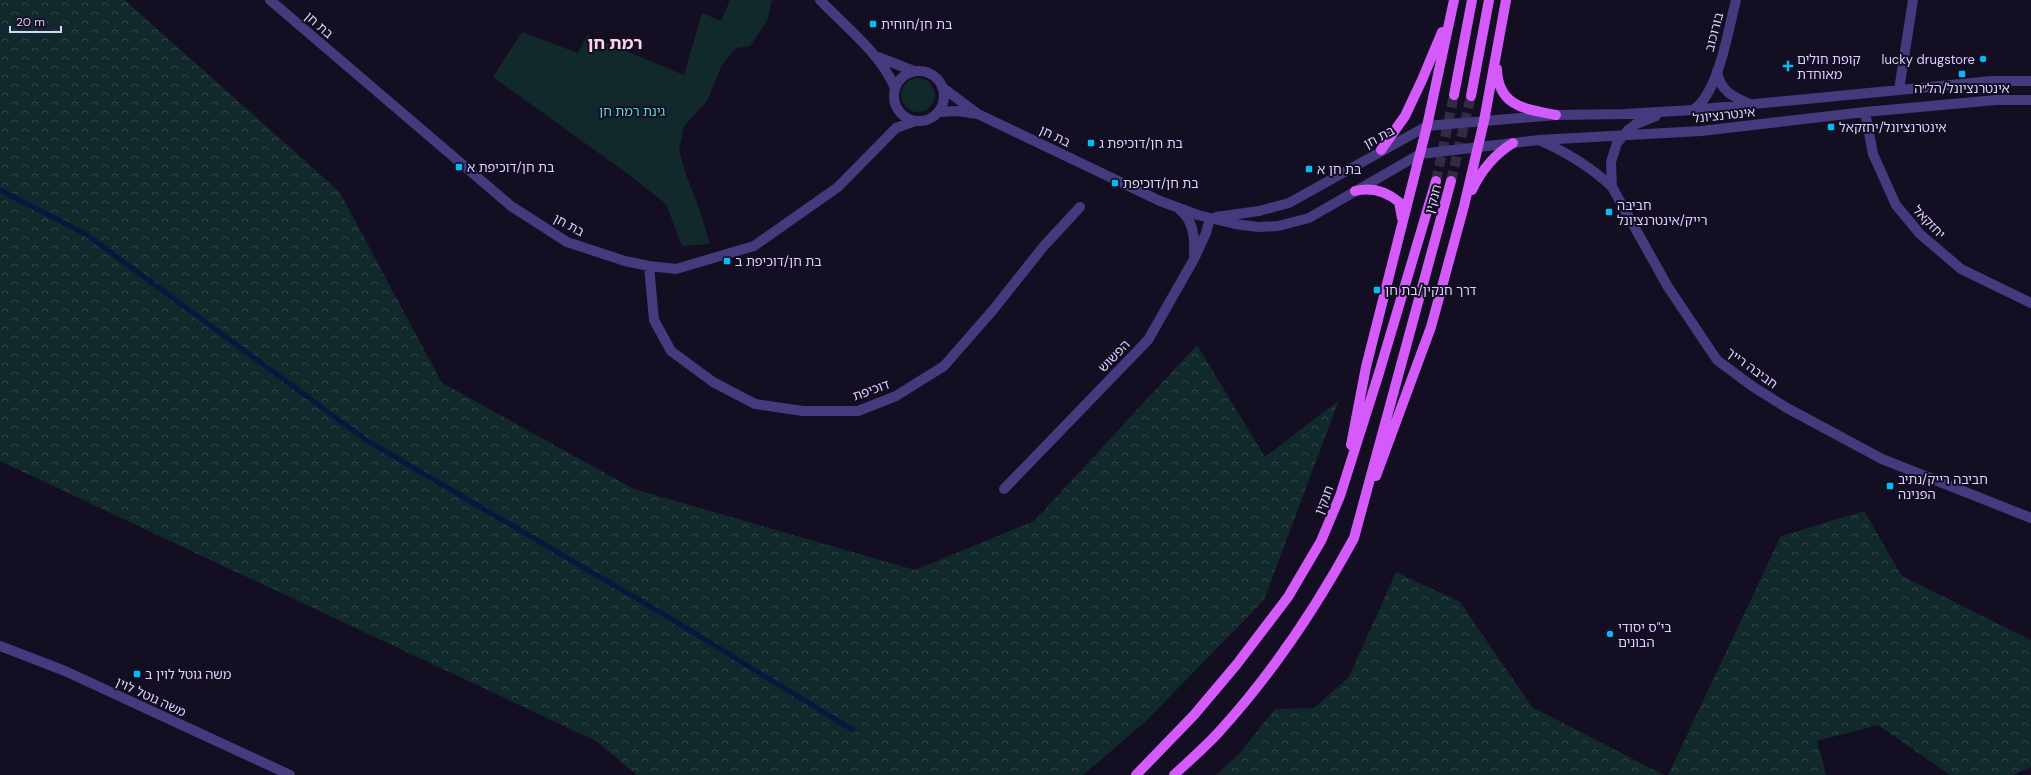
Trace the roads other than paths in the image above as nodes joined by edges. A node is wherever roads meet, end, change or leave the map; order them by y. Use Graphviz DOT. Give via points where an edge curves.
graph roads {
  1 [pos="270,0"];
  2 [pos="820,0"];
  3 [pos="1454,0"];
  4 [pos="1472,0"];
  5 [pos="1489,0"];
  6 [pos="1506,0"];
  7 [pos="1736,0"];
  8 [pos="1913,0"];
  9 [pos="1497,51"];
  10 [pos="874,55"];
  11 [pos="914,71"];
  12 [pos="1717,71"];
  13 [pos="2031,81"];
  14 [pos="942,87"];
  15 [pos="895,88"];
  16 [pos="1899,90"];
  17 [pos="1454,95"];
  18 [pos="1471,96"];
  19 [pos="2031,100"];
  20 [pos="895,105"];
  21 [pos="1753,105"];
  22 [pos="1693,110"];
  23 [pos="938,112"];
  24 [pos="1670,112"];
  25 [pos="1865,112"];
  26 [pos="978,114"];
  27 [pos="1556,115"];
  28 [pos="915,121"];
  29 [pos="1484,121"];
  30 [pos="1427,126"];
  31 [pos="890,133"];
  32 [pos="1622,136"];
  33 [pos="1539,140"];
  34 [pos="1513,143"];
  35 [pos="1479,148"];
  36 [pos="1381,150"];
  37 [pos="1420,154"];
  38 [pos="1436,181"];
  39 [pos="1451,181"];
  40 [pos="1612,187"];
  41 [pos="1355,191"];
  42 [pos="1464,206"];
  43 [pos="1080,207"];
  44 [pos="1176,208"];
  45 [pos="1210,218"];
  46 [pos="1402,230"];
  47 [pos="1194,259"];
  48 [pos="649,266"];
  49 [pos="2031,303"];
  50 [pos="1004,489"];
  51 [pos="1340,496"];
  52 [pos="2031,518"];
  53 [pos="1354,538"];
  54 [pos="0,646"];
  55 [pos="290,775"];
  56 [pos="1136,775"];
  57 [pos="1174,775"];
  1 -- 48 [label="street, בת חן" via="511,206 567,242"];
  2 -- 10 [label="street"];
  3 -- 30 [label="main road"];
  3 -- 36 [label="main road" via="1422,80 1404,116"];
  4 -- 17 [label="main road"];
  5 -- 18 [label="main road"];
  6 -- 9 [label="main road"];
  7 -- 12 [label="street, בורוכוב"];
  8 -- 16 [label="street"];
  9 -- 27 [label="main road" via="1498,81 1505,96 1522,107"];
  9 -- 29 [label="main road"];
  10 -- 11 [label="street"];
  10 -- 15 [label="street"];
  11 -- 14 [label="street" via="931,74 938,79"];
  11 -- 15 [label="street" via="899,80"];
  12 -- 21 [label="street, בורוכוב" via="1720,83 1727,92"];
  12 -- 22 [label="street, בורוכוב" via="1707,97"];
  13 -- 16 [label="street, אינטרנציונל" via="1992,81"];
  14 -- 23 [label="street" via="943,100"];
  14 -- 26 [label="street, בת חן"];
  15 -- 20 [label="street"];
  16 -- 21 [label="street, אינטרנציונל"];
  19 -- 25 [label="street, אינטרנציונל" via="1996,100"];
  20 -- 28 [label="street" via="899,113"];
  20 -- 31 [label="street"];
  21 -- 22 [label="street, אינטרנציונל"];
  22 -- 24 [label="street, אינטרנציונל"];
  23 -- 26 [label="street, בת חן"];
  23 -- 28 [label="street" via="932,118"];
  24 -- 27 [label="street, אינטרנציונל"];
  24 -- 32 [label="street, חביבה רייך" via="1636,124"];
  25 -- 32 [label="street, אינטרנציונל" via="1701,131"];
  25 -- 49 [label="street, יחזקאל" via="1873,154 1896,205 1920,234 1961,269"];
  26 -- 44 [label="street, בת חן"];
  27 -- 29 [label="street, אינטרנציונל"];
  28 -- 31 [label="street, בת חן" via="902,125"];
  29 -- 30 [label="street, אינטרנציונל"];
  29 -- 35 [label="main road"];
  30 -- 36 [label="street, בת חן"];
  30 -- 37 [label="main road"];
  31 -- 48 [label="street, בת חן" via="838,187 754,246 676,269"];
  32 -- 33 [label="street, אינטרנציונל"];
  32 -- 40 [label="street, חביבה רייך" via="1615,147 1611,162"];
  33 -- 34 [label="street, אינטרנציונל"];
  33 -- 40 [label="street" via="1575,158"];
  34 -- 35 [label="street, אינטרנציונל"];
  34 -- 42 [label="main road" via="1487,166"];
  35 -- 37 [label="street, אינטרנציונל"];
  35 -- 42 [label="main road"];
  36 -- 45 [label="street, בת חן" via="1289,203 1259,211"];
  37 -- 41 [label="street, בת חן"];
  37 -- 46 [label="main road"];
  38 -- 51 [label="main road, חנקין" via="1380,373"];
  39 -- 53 [label="main road, חנקין"];
  40 -- 52 [label="street, חביבה רייך" via="1668,287 1717,360 1787,408 1882,459"];
  41 -- 45 [label="street, בת חן" via="1309,218 1278,226 1235,224"];
  41 -- 46 [label="main road" via="1374,190 1395,199 1401,206"];
  42 -- 53 [label="main road" via="1431,327"];
  43 -- 48 [label="street, דוכיפת" via="1043,247 944,366 896,396 858,411 803,411 755,404 713,382 672,351 654,320"];
  44 -- 45 [label="street, בת חן"];
  44 -- 47 [label="street" via="1184,214 1192,231"];
  45 -- 47 [label="street, הפשוש"];
  46 -- 51 [label="main road" via="1366,367"];
  47 -- 50 [label="street, הפשוש" via="1148,340"];
  51 -- 56 [label="main road, חנקין" via="1321,541 1288,597 1238,664 1194,715"];
  53 -- 57 [label="main road, חנקין" via="1326,588 1281,656 1217,733"];
  54 -- 55 [label="street, משה גוטל לוין" via="65,671"];
}
